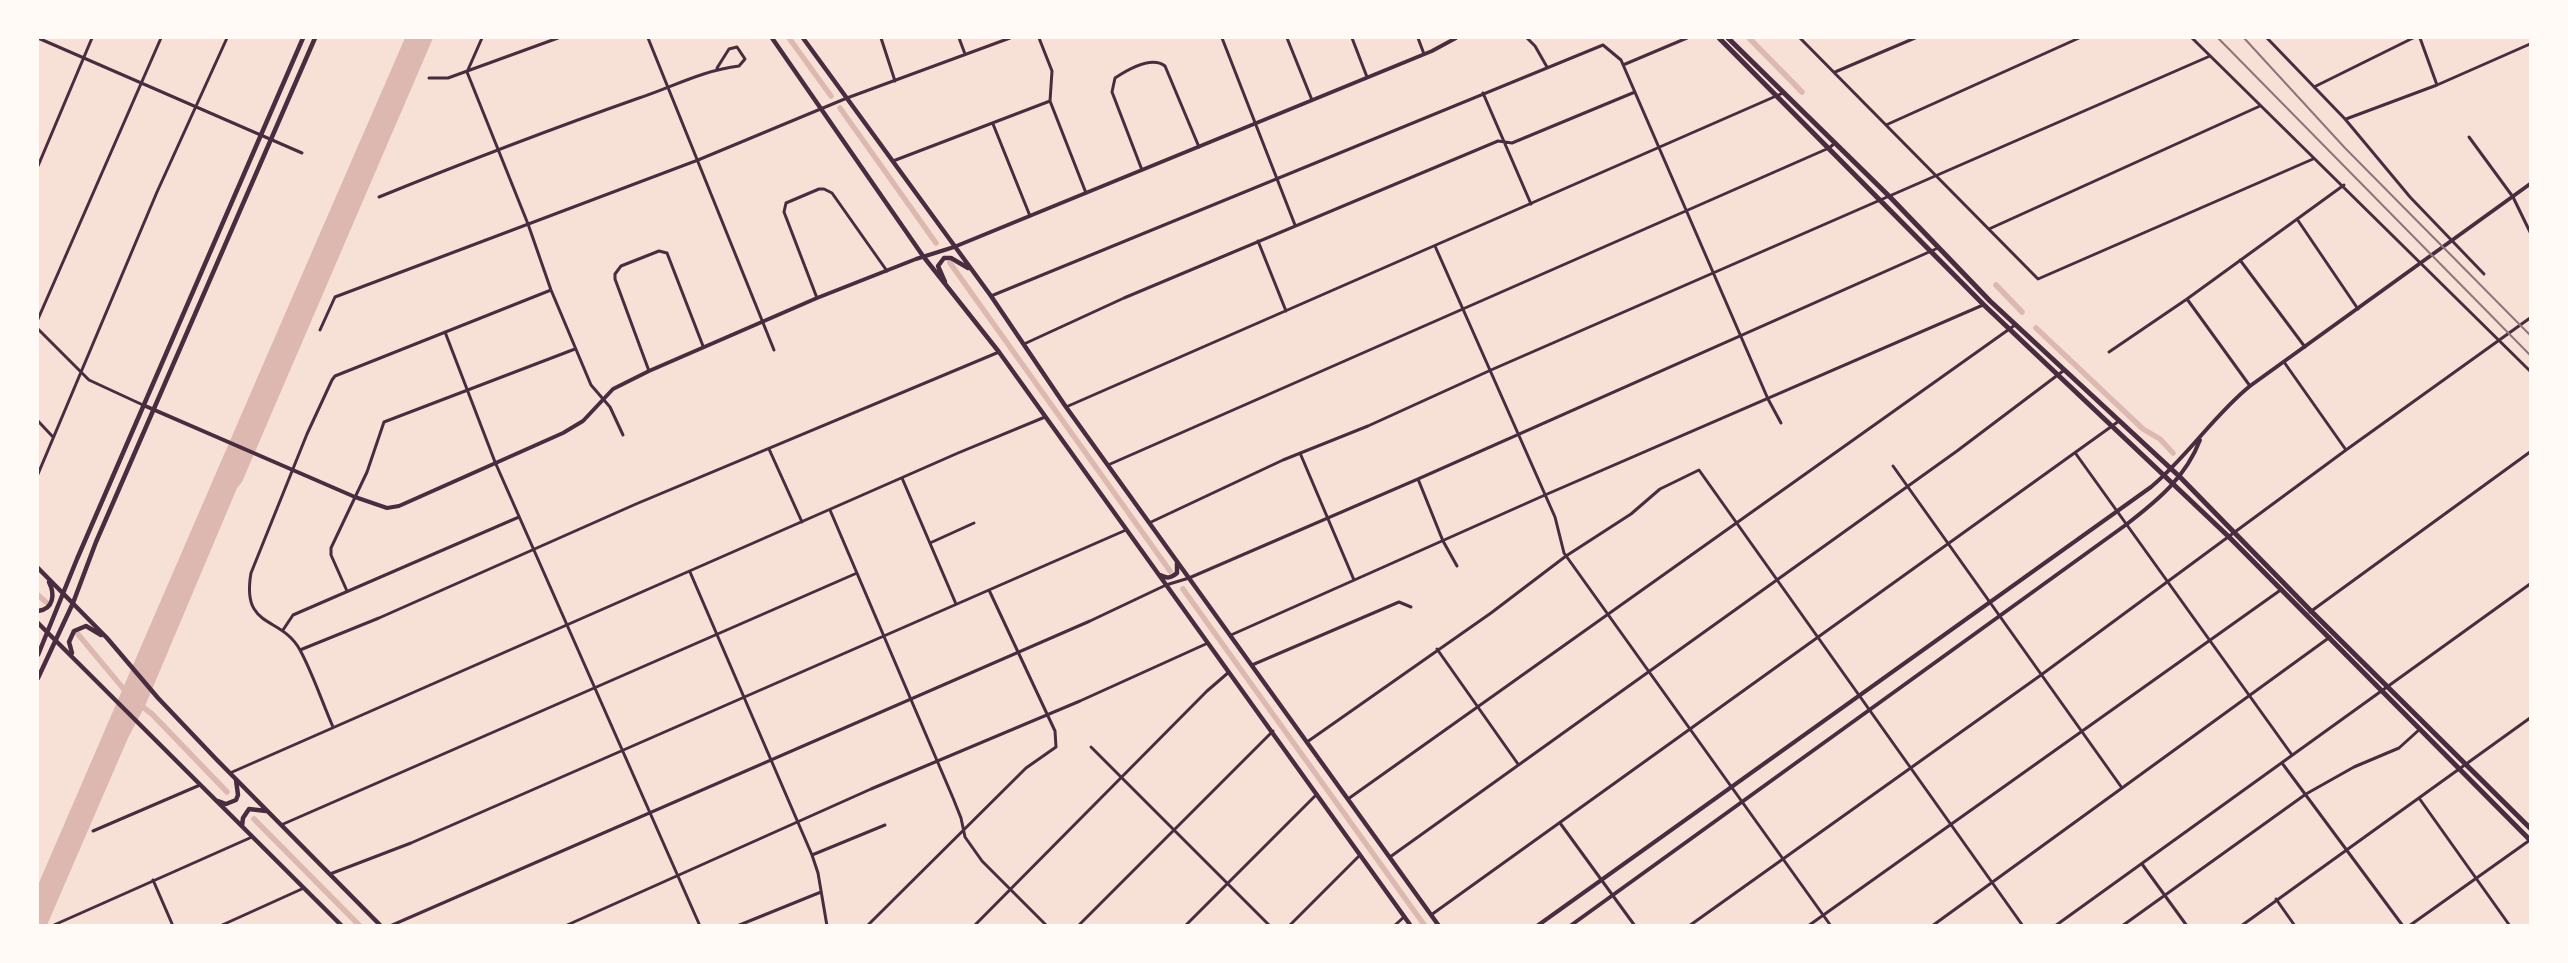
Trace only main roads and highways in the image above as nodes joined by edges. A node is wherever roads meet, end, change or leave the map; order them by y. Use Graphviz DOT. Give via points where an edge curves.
graph roads {
  1 [pos="303,38"];
  2 [pos="315,38"];
  3 [pos="772,38"];
  4 [pos="803,38"];
  5 [pos="1719,38"];
  6 [pos="1728,38"];
  7 [pos="203,269"];
  8 [pos="213,273"];
  9 [pos="976,276"];
  10 [pos="946,285"];
  11 [pos="2061,373"];
  12 [pos="1177,561"];
  13 [pos="38,568"];
  14 [pos="1155,570"];
  15 [pos="46,577"];
  16 [pos="64,594"];
  17 [pos="73,603"];
  18 [pos="38,611"];
  19 [pos="2309,613"];
  20 [pos="38,622"];
  21 [pos="47,632"];
  22 [pos="106,638"];
  23 [pos="56,640"];
  24 [pos="38,655"];
  25 [pos="74,658"];
  26 [pos="38,678"];
  27 [pos="2385,689"];
  28 [pos="236,780"];
  29 [pos="217,800"];
  30 [pos="268,811"];
  31 [pos="242,826"];
  32 [pos="2530,828"];
  33 [pos="2530,840"];
  34 [pos="342,926"];
  35 [pos="381,926"];
  36 [pos="1411,926"];
  37 [pos="1439,926"];
  1 -- 7 [label="main road"];
  2 -- 8 [label="main road"];
  3 -- 10 [label="main road"];
  4 -- 9 [label="main road"];
  5 -- 11 [label="highway" via="1984,305"];
  6 -- 11 [label="highway" via="1890,196"];
  7 -- 8 [label="main road"];
  7 -- 16 [label="main road"];
  8 -- 17 [label="main road" via="96,542"];
  9 -- 10 [label="main road" via="961,262 944,258 938,266"];
  9 -- 12 [label="main road"];
  10 -- 14 [label="main road" via="999,352"];
  11 -- 19 [label="highway"];
  11 -- 19 [label="highway" via="2171,468 2287,585"];
  12 -- 14 [label="main road" via="1177,573 1172,578"];
  12 -- 37 [label="main road"];
  13 -- 15 [label="main road"];
  14 -- 36 [label="main road"];
  15 -- 16 [label="main road"];
  15 -- 18 [label="main road" via="53,590 53,598 48,606"];
  16 -- 17 [label="main road"];
  16 -- 21 [label="main road"];
  17 -- 22 [label="main road"];
  17 -- 23 [label="main road"];
  19 -- 27 [label="highway"];
  20 -- 21 [label="main road"];
  21 -- 23 [label="main road"];
  21 -- 24 [label="main road"];
  22 -- 25 [label="main road" via="86,626 79,628 70,635"];
  22 -- 28 [label="main road"];
  23 -- 25 [label="main road"];
  23 -- 26 [label="main road"];
  25 -- 29 [label="main road"];
  27 -- 32 [label="highway"];
  27 -- 33 [label="highway"];
  28 -- 29 [label="main road" via="236,800 226,804"];
  28 -- 30 [label="main road"];
  29 -- 31 [label="main road"];
  30 -- 31 [label="main road" via="248,809"];
  30 -- 35 [label="main road"];
  31 -- 34 [label="main road"];
}
